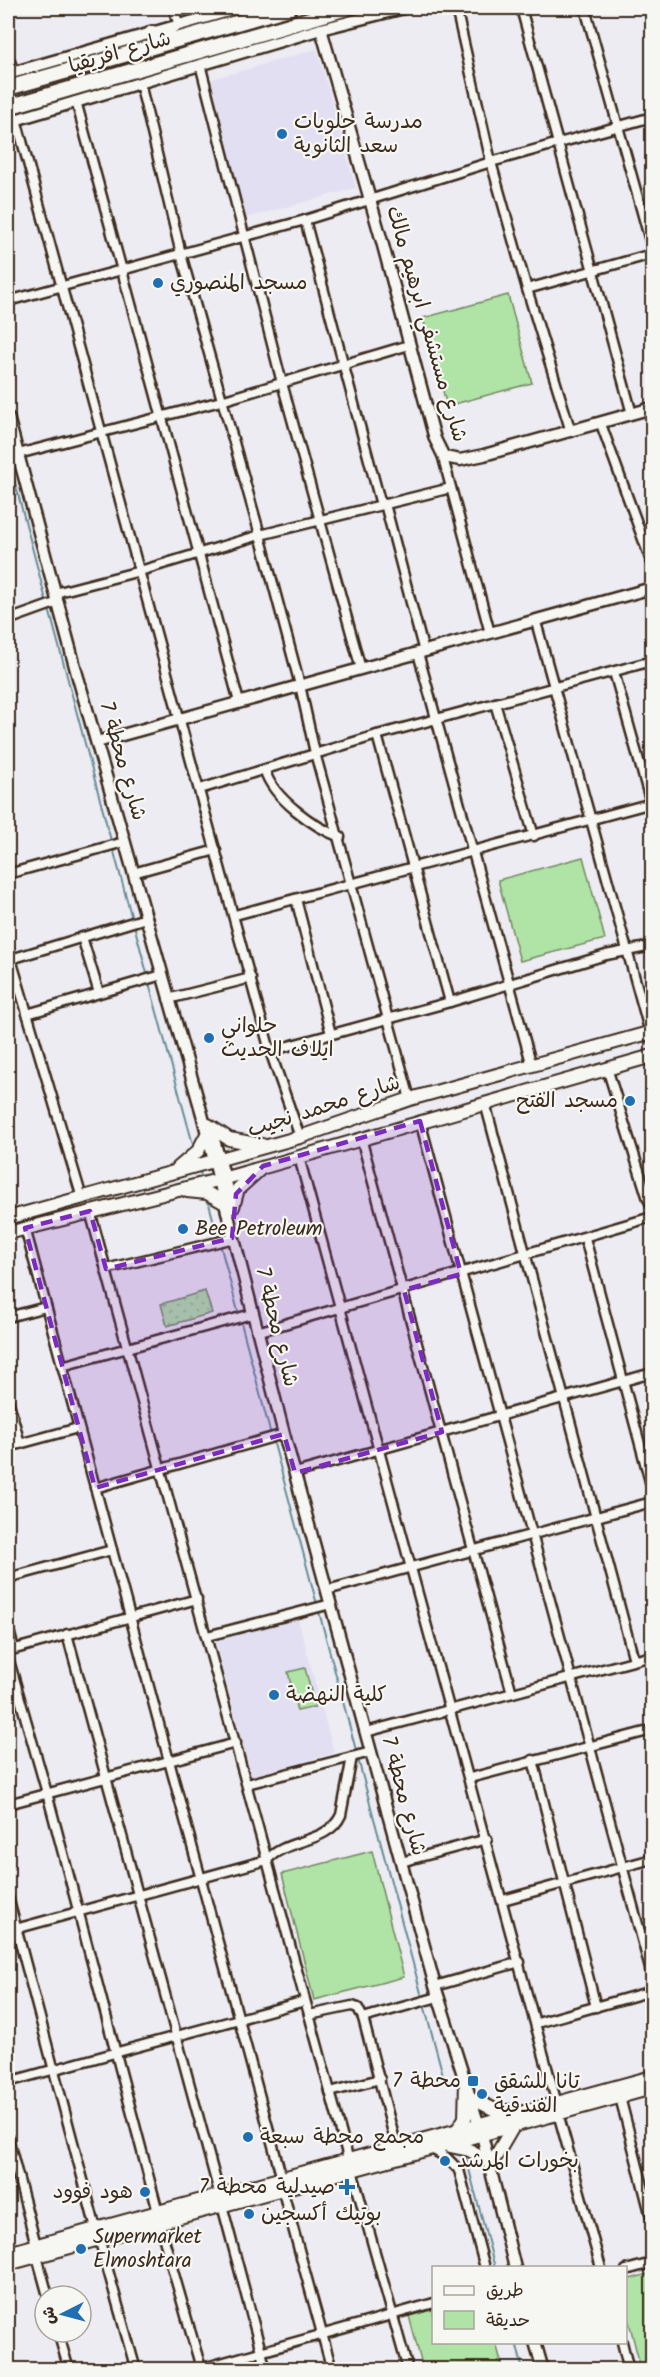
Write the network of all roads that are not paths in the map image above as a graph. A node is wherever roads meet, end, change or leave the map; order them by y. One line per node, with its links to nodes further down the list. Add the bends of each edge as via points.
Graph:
1 (173, 8): 9 (street)
2 (239, 8): 9 (street)
3 (289, 8): 12 (highway, شارع افريقيا)
4 (347, 8): 16 (highway, شارع افريقيا)
5 (404, 8): 10 (street)
6 (456, 8): 26 (street)
7 (521, 8): 25 (street)
8 (585, 8): 24 (street)
9 (179, 25): 11 (street)
10 (321, 29): 14 (street); 27 (street, شارع مستشفي ابرهيم مالك)
11 (152, 33): 12 (highway); 15 (street)
12 (179, 39): 18 (highway, شارع افريقيا)
13 (8, 56): 15 (street)
14 (200, 64): 17 (street); 29 (street)
15 (11, 73)
16 (110, 77): 19 (highway); 21 (highway, شارع افريقيا)
17 (140, 82): 19 (street); 31 (street)
18 (8, 88)
19 (97, 94): 20 (street)
20 (76, 101): 23 (street); 34 (street)
21 (8, 107)
22 (652, 117): 24 (street)
23 (12, 121): 35 (street)
24 (619, 128): 25 (street); 30 (street)
25 (558, 144): 26 (street); 33 (street)
26 (492, 162): 27 (street); 36 (street)
27 (369, 199): 28 (street); 38 (street, شارع مستشفي ابرهيم مالك)
28 (305, 220): 29 (street); 39 (street)
29 (244, 236): 31 (street); 40 (street)
30 (652, 248)
31 (181, 254): 34 (street); 41 (street)
32 (652, 254): 33 (street)
33 (593, 271): 36 (street); 43 (street)
34 (123, 272): 35 (street); 44 (street)
35 (60, 287): 37 (street); 47 (street)
36 (527, 289): 48 (street)
37 (8, 301)
38 (409, 345): 39 (street); 50 (street, شارع مستشفي ابرهيم مالك)
39 (344, 365): 40 (street); 52 (street)
40 (282, 383): 41 (street); 53 (street)
41 (221, 400): 44 (street); 54 (street)
42 (652, 408): 43 (street, شارع مستشفي ابرهيم مالك)
43 (632, 414): 46 (street, شارع مستشفي ابرهيم مالك)
44 (163, 415): 47 (street); 55 (street)
45 (8, 417): 49 (street, شارع محطة 7)
46 (601, 424): 48 (street, شارع مستشفي ابرهيم مالك); 56 (street)
47 (101, 432): 49 (street); 57 (street)
48 (571, 432): 50 (street, شارع مستشفي ابرهيم مالك, via 465,459 450,459)
49 (18, 454): 59 (street, شارع محطة 7)
50 (442, 454): 51 (street)
51 (451, 488): 52 (street); 62 (street)
52 (383, 505): 53 (street); 63 (street)
53 (321, 520): 54 (street); 65 (street)
54 (260, 535): 55 (street); 67 (street)
55 (198, 553): 57 (street); 69 (street)
56 (652, 564)
57 (140, 571): 59 (street); 72 (street)
58 (652, 588): 61 (street)
59 (57, 598): 60 (street); 74 (street, شارع محطة 7)
60 (8, 620)
61 (536, 622): 62 (street); 68 (street)
62 (490, 633): 63 (street)
63 (421, 653): 65 (street); 71 (street)
64 (652, 661): 66 (street)
65 (361, 669): 67 (street)
66 (614, 672): 68 (street); 78 (street)
67 (300, 685): 69 (street); 75 (street)
68 (555, 689): 70 (street); 79 (street)
69 (239, 702): 72 (street)
70 (495, 703): 71 (street); 80 (street)
71 (437, 718): 73 (street); 84 (street)
72 (179, 719): 74 (street); 77 (street)
73 (377, 735): 75 (street); 85 (street)
74 (97, 742): 82 (street, شارع محطة 7)
75 (315, 753): 76 (street); 81 (street)
76 (265, 771): 77 (street); 81 (street, via 272,787 307,819)
77 (200, 789): 83 (street)
78 (652, 805): 79 (street)
79 (592, 820): 80 (street); 95 (street)
80 (534, 836): 84 (street)
81 (340, 837): 88 (street)
82 (124, 842): 86 (street, شارع محطة 7); 87 (street)
83 (216, 850): 86 (street); 90 (street)
84 (475, 852): 85 (street); 99 (street)
85 (415, 868): 88 (street); 102 (street)
86 (133, 873): 91 (street, شارع محطة 7)
87 (8, 874)
88 (353, 884): 89 (street); 104 (street)
89 (296, 899): 90 (street); 105 (street)
90 (235, 915): 98 (street)
91 (146, 918): 92 (street); 97 (street, شارع محطة 7)
92 (82, 937): 96 (street); 100 (street)
93 (8, 946): 96 (street)
94 (652, 946): 95 (street)
95 (627, 953): 99 (street, via 606,955); 106 (street)
96 (11, 958): 103 (street)
97 (162, 975): 100 (street); 101 (street, شارع محطة 7)
98 (251, 978): 101 (street); 107 (street)
99 (511, 984): 102 (street); 109 (street)
100 (99, 993): 103 (street)
101 (168, 999): 114 (street, شارع محطة 7)
102 (450, 1002): 104 (street)
103 (27, 1014): 124 (street)
104 (388, 1019): 105 (street); 111 (street)
105 (331, 1034): 107 (street)
106 (652, 1035): 109 (main road, شارع محمد نجيب)
107 (270, 1051): 115 (street)
108 (652, 1056): 110 (main road, شارع محمد نجيب)
109 (532, 1066): 111 (main road, شارع محمد نجيب)
110 (607, 1068): 112 (main road, شارع محمد نجيب); 126 (street)
111 (410, 1099): 115 (main road, شارع محمد نجيب)
112 (485, 1103): 113 (main road, شارع محمد نجيب); 134 (street)
113 (420, 1121): 116 (main road, شارع محمد نجيب); 136 (street)
114 (205, 1125): 117 (main road, via 229,1139); 119 (street, شارع محطة 7); 121 (main road, via 195,1155)
115 (300, 1137): 117 (main road, شارع محمد نجيب)
116 (361, 1138): 118 (main road, شارع محمد نجيب); 137 (street)
117 (269, 1146): 119 (main road, شارع محمد نجيب)
118 (299, 1156): 120 (main road, شارع محمد نجيب); 139 (street)
119 (217, 1161): 121 (main road, شارع محمد نجيب); 122 (street, شارع محطة 7)
120 (263, 1166): 122 (main road, شارع محمد نجيب); 125 (main road, via 238,1189)
121 (168, 1175): 124 (main road, شارع محمد نجيب)
122 (222, 1179): 123 (main road, شارع محمد نجيب); 125 (street, شارع محطة 7)
123 (171, 1191): 125 (main road, via 201,1191); 127 (main road, شارع محمد نجيب)
124 (82, 1198): 129 (main road, شارع محمد نجيب)
125 (229, 1205): 132 (street, شارع محطة 7)
126 (652, 1206)
127 (90, 1211): 130 (main road, شارع محمد نجيب); 135 (street)
128 (652, 1217): 133 (street)
129 (8, 1218)
130 (25, 1228): 131 (main road, شارع محمد نجيب); 138 (street)
131 (8, 1233)
132 (233, 1233): 135 (street); 140 (street, شارع محطة 7)
133 (585, 1238): 134 (street); 146 (street)
134 (527, 1255): 136 (street); 147 (street)
135 (106, 1269): 143 (street)
136 (461, 1274): 137 (street); 149 (street)
137 (404, 1290): 139 (street); 151 (street)
138 (46, 1307): 141 (street); 144 (street)
139 (341, 1308): 142 (street); 155 (street)
140 (252, 1314): 142 (street, شارع محطة 7); 143 (street)
141 (8, 1317)
142 (257, 1332): 152 (street, شارع محطة 7)
143 (128, 1348): 144 (street); 156 (street)
144 (62, 1366): 150 (street)
145 (652, 1373): 146 (street)
146 (623, 1382): 147 (street); 159 (street)
147 (565, 1398): 149 (street); 161 (street)
148 (8, 1399): 153 (street)
149 (501, 1416): 151 (street); 162 (street)
150 (78, 1428): 153 (street); 158 (street)
151 (442, 1432): 155 (street); 164 (street)
152 (284, 1434): 156 (street); 157 (street, شارع محطة 7)
153 (20, 1444): 154 (street)
154 (8, 1447)
155 (381, 1449): 157 (street); 165 (street)
156 (161, 1469): 158 (street); 168 (street)
157 (295, 1473): 167 (street, شارع محطة 7)
158 (95, 1488): 163 (street)
159 (652, 1489)
160 (652, 1502): 161 (street)
161 (597, 1517): 162 (street); 177 (street)
162 (534, 1534): 164 (street); 178 (street)
163 (112, 1550): 166 (street); 170 (street)
164 (474, 1550): 165 (street); 179 (street)
165 (412, 1567): 167 (street); 180 (street)
166 (8, 1578)
167 (327, 1590): 169 (street, شارع محطة 7)
168 (197, 1599): 170 (street); 173 (street)
169 (331, 1604): 173 (street); 182 (street, شارع محطة 7)
170 (129, 1618): 172 (street); 188 (street)
171 (8, 1628): 174 (street)
172 (67, 1634): 174 (street); 189 (street)
173 (207, 1635): 183 (street)
174 (11, 1650)
175 (652, 1656): 177 (street)
176 (8, 1657): 192 (street)
177 (634, 1660): 178 (street)
178 (570, 1678): 179 (street); 184 (street)
179 (512, 1693): 180 (street)
180 (451, 1710): 182 (street); 190 (street)
181 (652, 1731): 184 (street)
182 (366, 1732): 185 (street, شارع محطة 7)
183 (236, 1743): 188 (street); 191 (street)
184 (589, 1746): 187 (street); 198 (street)
185 (371, 1752): 186 (street); 197 (street, شارع محطة 7)
186 (352, 1757): 191 (street); 196 (street, via 338,1823)
187 (533, 1760): 190 (street); 200 (street)
188 (169, 1761): 189 (street); 199 (street)
189 (107, 1777): 192 (street); 201 (street)
190 (470, 1778): 194 (street)
191 (247, 1784): 196 (street)
192 (47, 1793): 193 (street); 204 (street)
193 (8, 1804)
194 (486, 1839): 197 (street); 203 (street)
195 (652, 1859): 198 (street)
196 (267, 1860): 199 (street); 210 (street)
197 (401, 1862): 208 (street, شارع محطة 7)
198 (622, 1868): 200 (street); 207 (street)
199 (201, 1878): 201 (street); 214 (street)
200 (565, 1883): 203 (street); 211 (street)
201 (138, 1896): 204 (street); 216 (street)
202 (8, 1897): 205 (street)
203 (503, 1900): 206 (street)
204 (79, 1912): 205 (street); 217 (street)
205 (12, 1930): 218 (street)
206 (520, 1962): 208 (street); 215 (street)
207 (652, 1976)
208 (436, 1991): 213 (street); 222 (street, شارع محطة 7)
209 (652, 1991): 211 (street)
210 (305, 2001): 212 (street); 214 (street)
211 (596, 2007): 215 (street)
212 (309, 2015): 213 (street, via 352,2006 358,2008); 224 (street)
213 (363, 2018): 220 (street)
214 (240, 2019): 216 (street); 239 (street)
215 (537, 2023): 228 (street)
216 (175, 2036): 217 (street); 240 (street)
217 (117, 2052): 218 (street); 241 (street)
218 (55, 2069): 221 (street); 243 (street)
219 (652, 2077): 228 (main road)
220 (380, 2079): 224 (street); 235 (street)
221 (8, 2082)
222 (466, 2083): 226 (street, شارع محطة 7); 231 (main road, via 465,2118)
223 (652, 2088): 225 (main road)
224 (330, 2092): 238 (street)
225 (620, 2097): 228 (main road); 242 (street)
226 (471, 2098): 227 (main road, via 503,2112); 230 (street, شارع محطة 7)
227 (542, 2107): 228 (main road); 230 (main road)
228 (558, 2108): 229 (main road); 250 (street)
229 (514, 2125): 230 (main road); 237 (main road)
230 (480, 2130): 231 (main road); 234 (main road); 237 (street, شارع محطة 7)
231 (456, 2132): 233 (main road)
232 (8, 2138): 244 (street)
233 (420, 2142): 235 (main road); 236 (street)
234 (446, 2145): 236 (main road); 237 (main road, via 469,2150)
235 (397, 2148): 238 (main road)
236 (432, 2149): 238 (main road); 248 (street, via 459,2170)
237 (489, 2163): 249 (street, شارع محطة 7)
238 (351, 2165): 239 (main road); 254 (street)
239 (282, 2184): 240 (main road); 255 (street)
240 (221, 2201): 241 (main road); 259 (street)
241 (159, 2217): 243 (main road); 260 (street)
242 (652, 2221)
243 (98, 2234): 244 (main road); 262 (street)
244 (37, 2250): 245 (main road); 247 (main road); 252 (street)
245 (8, 2253)
246 (652, 2263): 251 (street)
247 (8, 2264)
248 (484, 2266)
249 (515, 2266)
250 (600, 2266)
251 (627, 2270)
252 (45, 2284)
253 (432, 2304): 254 (street)
254 (393, 2314): 255 (street); 265 (street)
255 (322, 2335): 259 (street); 264 (street)
256 (61, 2344): 261 (street)
257 (535, 2344): 266 (street)
258 (622, 2344): 267 (street)
259 (261, 2351): 260 (street); 263 (street)
260 (199, 2369)
261 (69, 2370)
262 (136, 2370)
263 (266, 2370)
264 (332, 2370)
265 (408, 2370)
266 (543, 2370)
267 (629, 2370)

